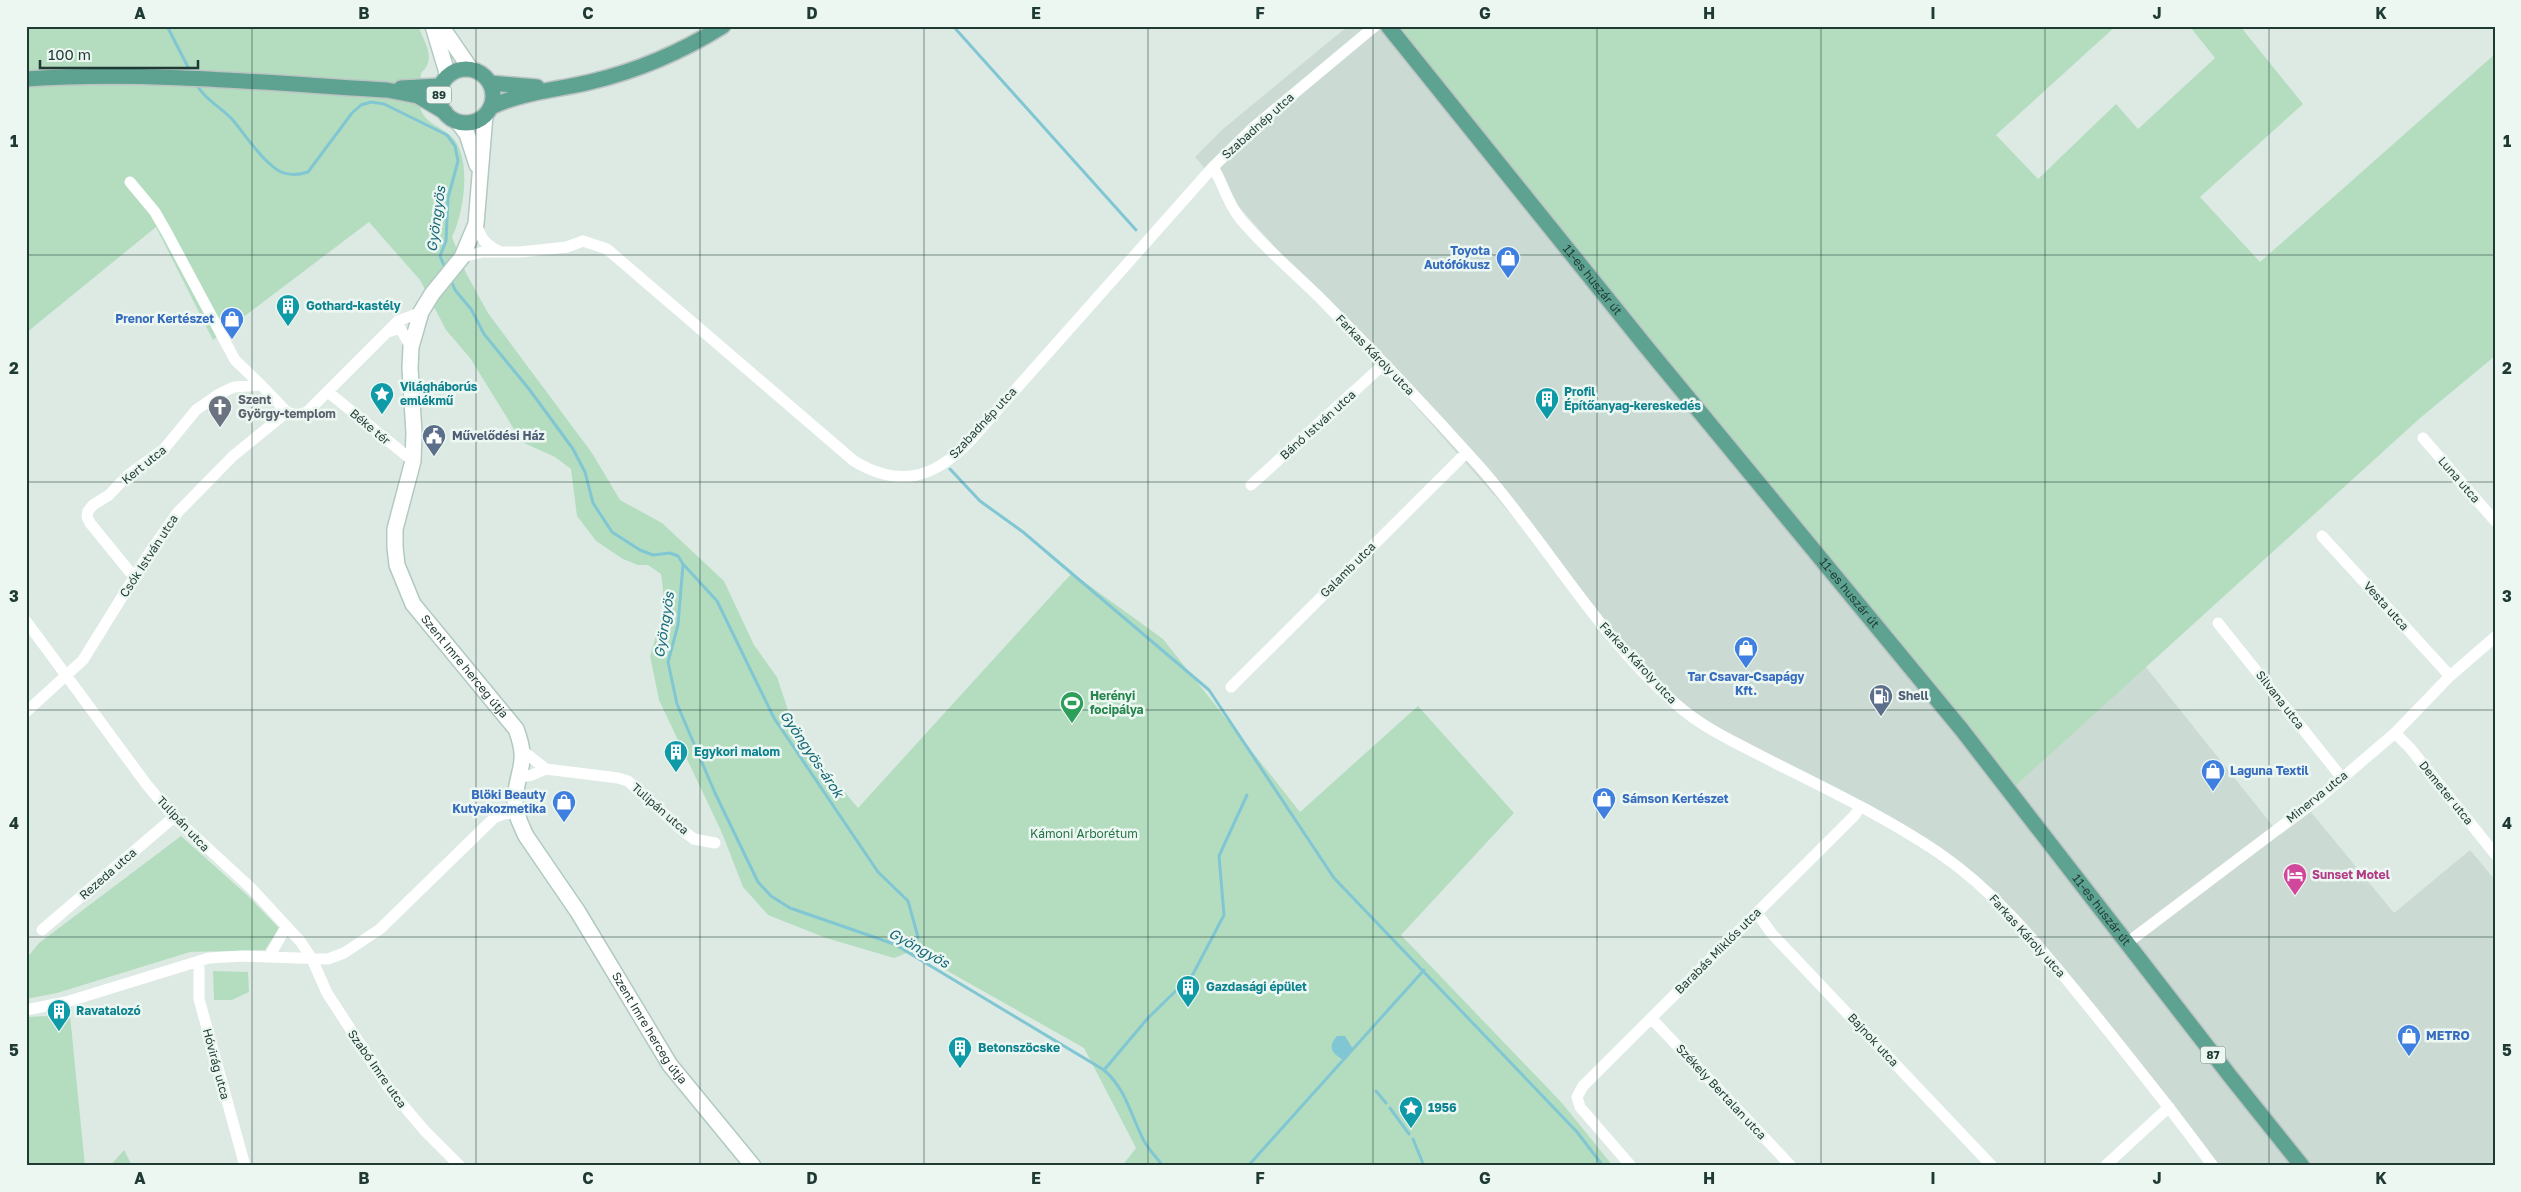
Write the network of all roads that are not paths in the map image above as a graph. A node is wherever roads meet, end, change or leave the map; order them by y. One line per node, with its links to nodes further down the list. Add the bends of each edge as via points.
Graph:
1 (433, 26): 8 (main road)
2 (440, 26): 6 (main road)
3 (723, 26): 10 (main road, via 681,50 632,69 592,82)
4 (1375, 26): 15 (street, Szabadnép utca, via 1254,127)
5 (1388, 26): 55 (main road, 11-es huszár út / 87, via 1648,349 1962,730)
6 (470, 68): 8 (main road, 89, via 457,70); 9 (main road)
7 (26, 80): 11 (main road, 89, via 99,76)
8 (444, 81): 11 (main road, 89); 13 (main road, 89, via 439,100)
9 (490, 83): 10 (main road); 12 (main road, via 494,96)
10 (559, 88): 12 (main road, via 506,100)
11 (387, 90): 13 (main road, 89, via 418,96)
12 (488, 111): 14 (main road, via 473,122); 16 (main road, Szent Imre herceg útja)
13 (444, 112): 14 (main road, 89)
14 (458, 122): 16 (main road, via 474,150)
15 (1213, 167): 19 (street, Szabadnép utca, via 960,452 936,470 904,478 876,473 854,461 607,249 583,241 567,247); 24 (street, Farkas Károly utca, via 1240,219)
16 (480, 176): 18 (main road, Szent Imre herceg útja)
17 (130, 182): 25 (street, via 167,233 235,360)
18 (476, 224): 19 (street, via 488,246); 20 (main road, Szent Imre herceg útja)
19 (500, 252): 20 (street, Szabadnép utca, via 483,252)
20 (453, 269): 21 (main road, Szent Imre herceg útja)
21 (421, 312): 22 (street, via 398,321); 23 (main road, Szent Imre herceg útja)
22 (386, 332): 23 (street, via 400,328); 26 (street)
23 (411, 347): 30 (main road, Szent Imre herceg útja)
24 (1384, 364): 29 (street, Farkas Károly utca); 31 (street, Bánó István utca)
25 (261, 385): 27 (street); 34 (street, Kert utca, via 234,387 196,410 164,449 88,510 90,523)
26 (328, 392): 27 (street, via 307,412); 30 (street, Béke tér)
27 (287, 412): 34 (street, Csók István utca, via 206,482 162,533)
28 (2423, 438): 32 (street, Luna utca)
29 (1466, 452): 40 (street, Galamb utca); 47 (street, Farkas Károly utca, via 1617,643 1678,706 1713,731)
30 (413, 461): 43 (main road, Szent Imre herceg útja, via 395,529 397,565 404,587 423,618 511,722)
31 (1251, 485)
32 (2495, 521)
33 (2322, 536): 39 (street, Vesta utca)
34 (134, 576): 38 (street, Csók István utca, via 83,660)
35 (26, 621): 38 (street, Tulipán utca)
36 (2218, 623): 46 (street, Silvana utca)
37 (2495, 637): 39 (street, Minerva utca)
38 (68, 675): 41 (street, Csók István utca); 49 (street, Tulipán utca)
39 (2450, 676): 42 (street, Minerva utca)
40 (1230, 687)
41 (26, 712)
42 (2395, 733): 46 (street, Minerva utca); 51 (street, Demeter utca)
43 (523, 751): 44 (street); 45 (main road, Szent Imre herceg útja)
44 (546, 769): 45 (street, Tulipán utca, via 532,776); 50 (street, Tulipán utca, via 628,781 694,839)
45 (520, 777): 48 (main road, Szent Imre herceg útja, via 515,803)
46 (2342, 778): 55 (street, Minerva utca)
47 (1860, 806): 52 (street, Barabás Miklós utca, via 1855,815); 61 (street, Farkas Károly utca, via 1941,855 2002,905)
48 (517, 813): 57 (street, via 494,818 363,942 328,959); 64 (main road, Szent Imre herceg útja, via 526,836 594,937 670,1065)
49 (174, 817): 53 (street, Tulipán utca, via 251,888); 54 (street, Rezeda utca)
50 (715, 843)
51 (2495, 854)
52 (1757, 913): 60 (street, Barabás Miklós utca); 67 (street, Bajnok utca, via 1772,934)
53 (286, 927): 56 (street); 57 (street, Tulipán utca, via 300,940)
54 (42, 930)
55 (2127, 943): 70 (main road, 11-es huszár út / 87)
56 (269, 957): 57 (street); 58 (street)
57 (312, 959): 63 (street, Szabó Imre utca, via 327,993 390,1090)
58 (199, 961): 59 (street, via 66,1002); 62 (street, Hóvirág utca, via 199,999)
59 (26, 1010)
60 (1651, 1018): 65 (street, Barabás Miklós utca, via 1583,1086 1577,1097 1580,1107); 66 (street, Székely Bertalan utca)
61 (2169, 1107): 68 (street); 69 (street, Farkas Károly utca)
62 (244, 1166)
63 (460, 1166)
64 (753, 1166)
65 (1631, 1166)
66 (1790, 1166)
67 (1992, 1166)
68 (2105, 1166)
69 (2213, 1166)
70 (2302, 1166)

